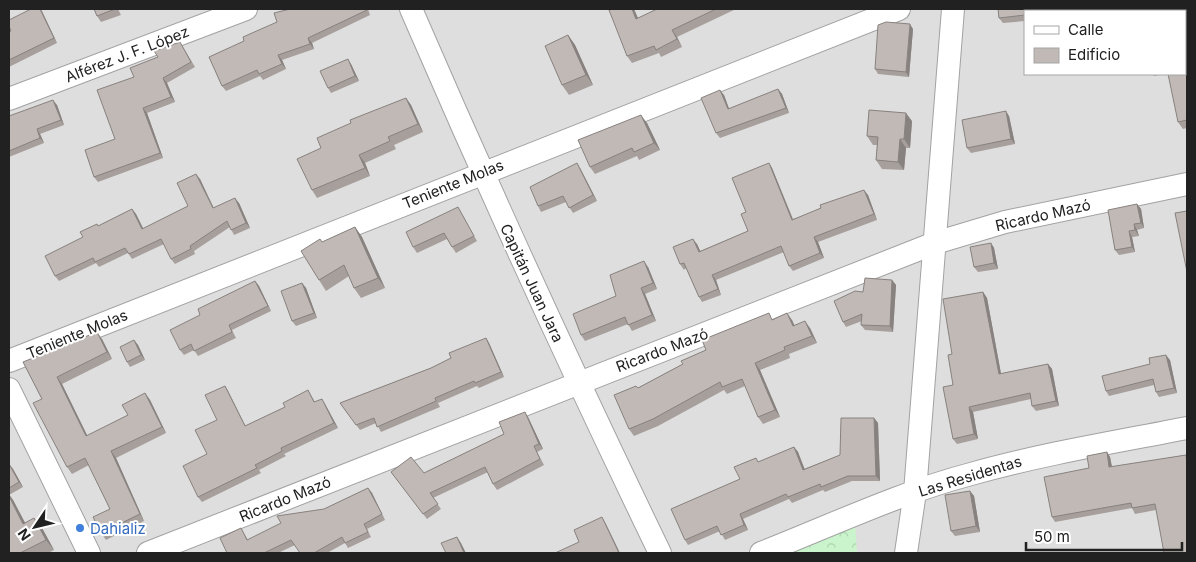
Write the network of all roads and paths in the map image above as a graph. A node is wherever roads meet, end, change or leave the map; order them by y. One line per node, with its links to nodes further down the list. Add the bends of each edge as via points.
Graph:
1 (246, 9): 5 (street, Alférez J. F. López)
2 (410, 9): 6 (street, Capitán Juan Jara)
3 (899, 9): 6 (street, Teniente Molas)
4 (953, 9): 8 (street)
5 (9, 99)
6 (481, 172): 9 (street, Teniente Molas); 10 (street, Capitán Juan Jara)
7 (1187, 184): 8 (street, Ricardo Mazó, via 1005,222)
8 (935, 243): 10 (street, Ricardo Mazó); 13 (street)
9 (9, 361)
10 (578, 383): 15 (street, Ricardo Mazó); 16 (street, Capitán Juan Jara)
11 (9, 389): 14 (street)
12 (1187, 428): 13 (street, Las Residentas, via 1027,459)
13 (915, 492): 17 (street, Las Residentas); 18 (street)
14 (89, 553)
15 (148, 553)
16 (660, 553)
17 (761, 553)
18 (906, 553)

